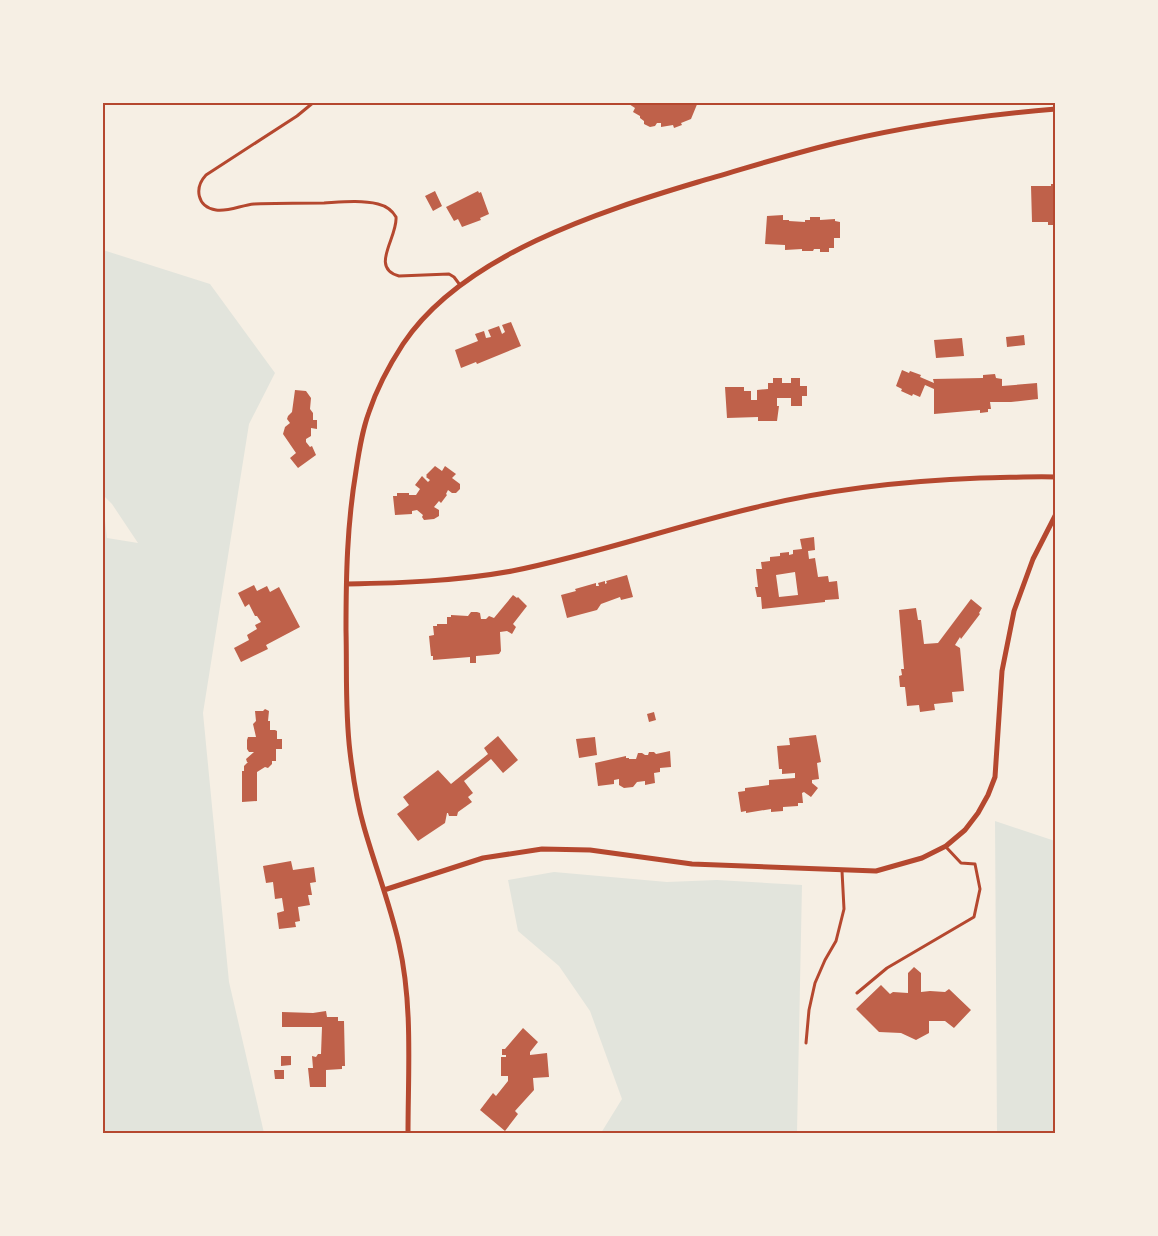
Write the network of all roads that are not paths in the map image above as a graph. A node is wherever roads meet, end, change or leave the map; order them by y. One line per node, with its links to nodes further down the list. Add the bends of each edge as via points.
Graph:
1 (314, 102): 3 (lane, via 206,176 198,188 202,201 220,210 253,204 379,204 396,217 396,231 385,257 389,271 400,276 449,274)
2 (1056, 109): 3 (street, via 929,124 845,141 706,180 626,204 558,230 505,257)
3 (460, 286): 6 (street, via 426,316 404,343 377,390 360,443 350,502)
4 (1056, 477): 6 (street, via 896,483 829,492 750,508 512,571 408,583)
5 (1056, 514): 7 (street, via 1033,559 1014,611 999,694 995,777 978,813 965,830)
6 (347, 584): 9 (street, via 350,751 363,823)
7 (946, 846): 8 (street, via 895,867 876,871); 10 (lane, via 961,863 975,864 980,888 974,916 887,968)
8 (842, 871): 9 (street, via 677,863 590,850 542,849 483,858); 11 (lane, via 844,909 836,941 815,983)
9 (384, 890): 12 (street, via 405,974)
10 (857, 993)
11 (806, 1043)
12 (408, 1134)

